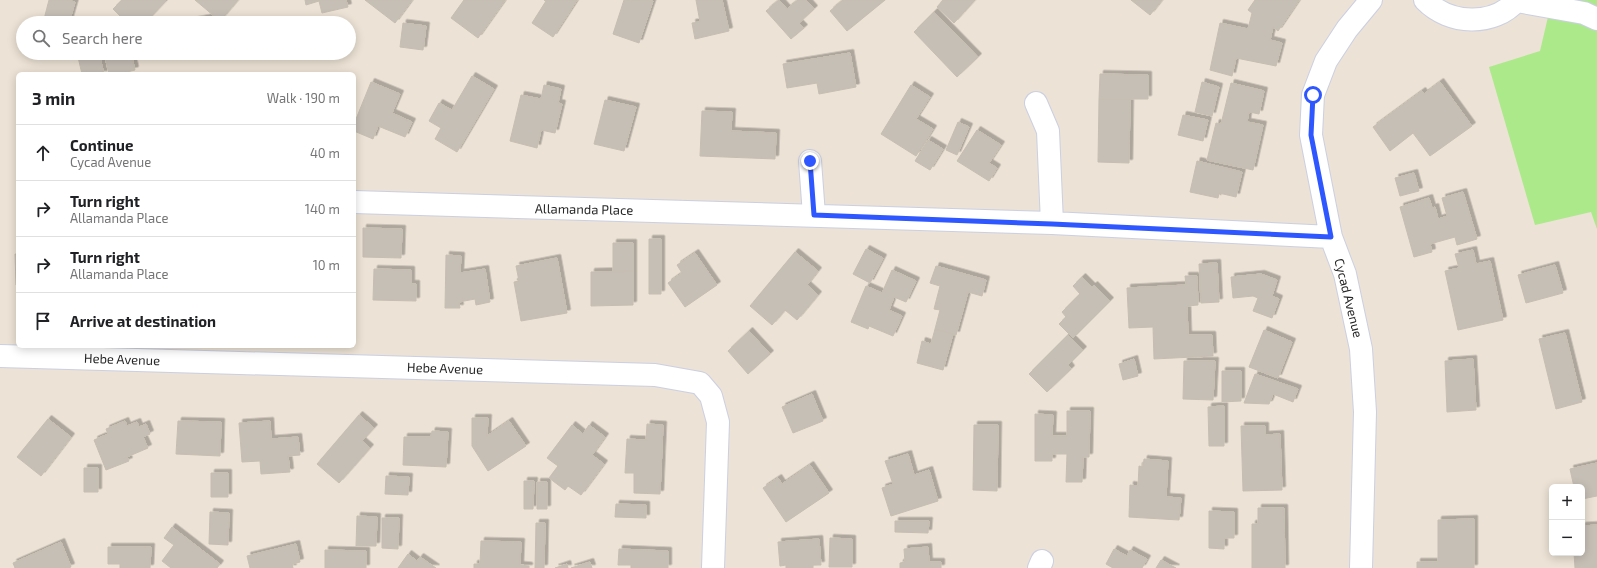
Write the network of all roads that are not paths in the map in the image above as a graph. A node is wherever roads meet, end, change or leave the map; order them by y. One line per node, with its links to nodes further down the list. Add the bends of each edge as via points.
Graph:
1 (1371, 0): 10 (street, Cycad Avenue, via 1347,29 1326,61 1313,95 1311,135)
2 (1425, 0): 3 (street, via 1433,8 1459,19 1475,20 1499,14)
3 (1517, 1): 4 (street)
4 (1592, 11)
5 (1036, 103): 9 (street, via 1048,131)
6 (810, 161): 8 (street)
7 (356, 202): 8 (street, Allamanda Place)
8 (814, 215): 9 (street, Allamanda Place)
9 (1052, 224): 10 (street, Allamanda Place)
10 (1331, 237): 13 (street, Cycad Avenue, via 1345,274 1362,349 1365,412)
11 (0, 356): 12 (street, Hebe Avenue, via 654,374 700,382 711,396 718,422)
12 (714, 568)
13 (1361, 568)

